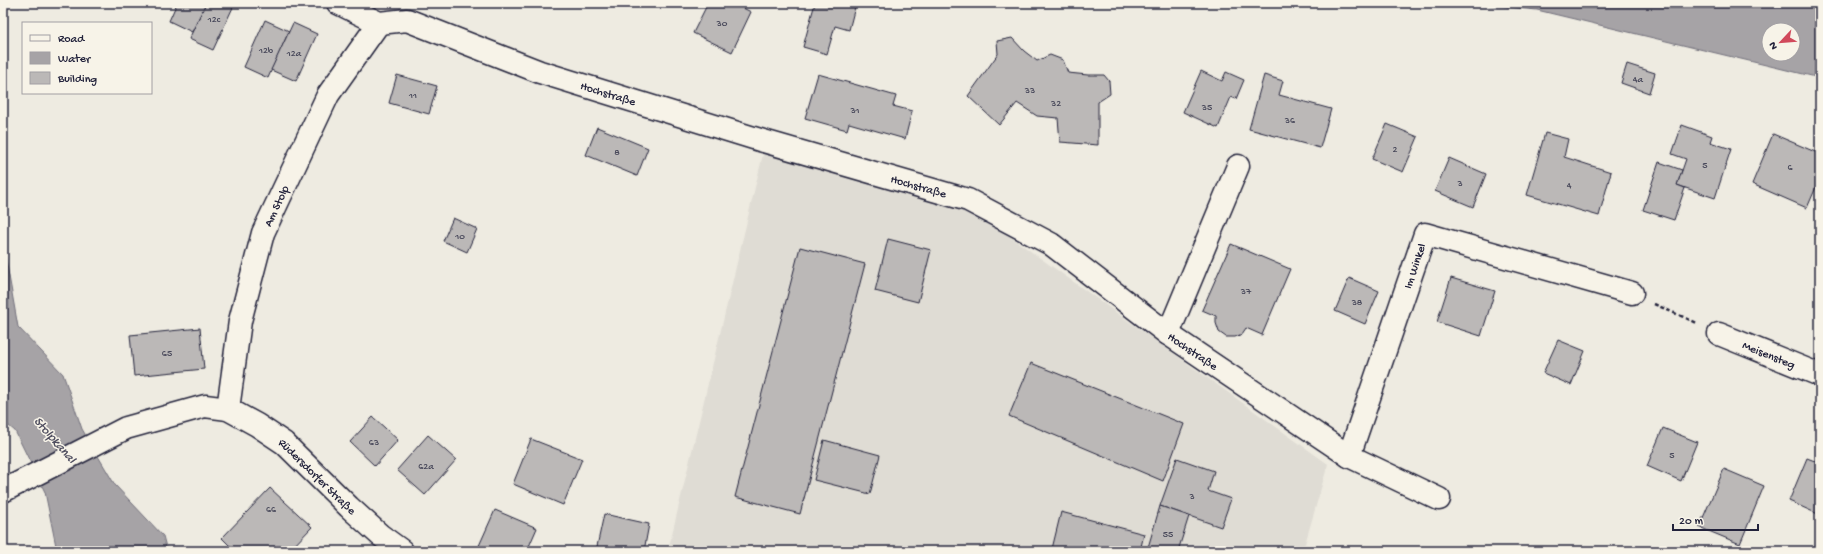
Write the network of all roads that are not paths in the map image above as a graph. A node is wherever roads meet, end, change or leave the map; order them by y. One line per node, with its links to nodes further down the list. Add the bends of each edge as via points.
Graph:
1 (338, 3): 2 (street)
2 (379, 23): 5 (street, Hochstraße, via 407,20 540,72 760,140 968,200 1051,244); 8 (street, Am Stolp, via 328,95 262,233 240,321)
3 (1238, 166): 5 (street)
4 (1632, 293): 9 (street, Im Winkel, via 1425,234)
5 (1168, 334): 9 (street, Hochstraße)
6 (1719, 334): 7 (street, Meisensteg)
7 (1820, 375)
8 (228, 409): 10 (street, via 205,406 126,428); 12 (street, Rüdersdorfer Straße, via 284,443 349,507)
9 (1348, 456): 11 (street, Hochstraße)
10 (9, 487)
11 (1439, 499)
12 (402, 551)

